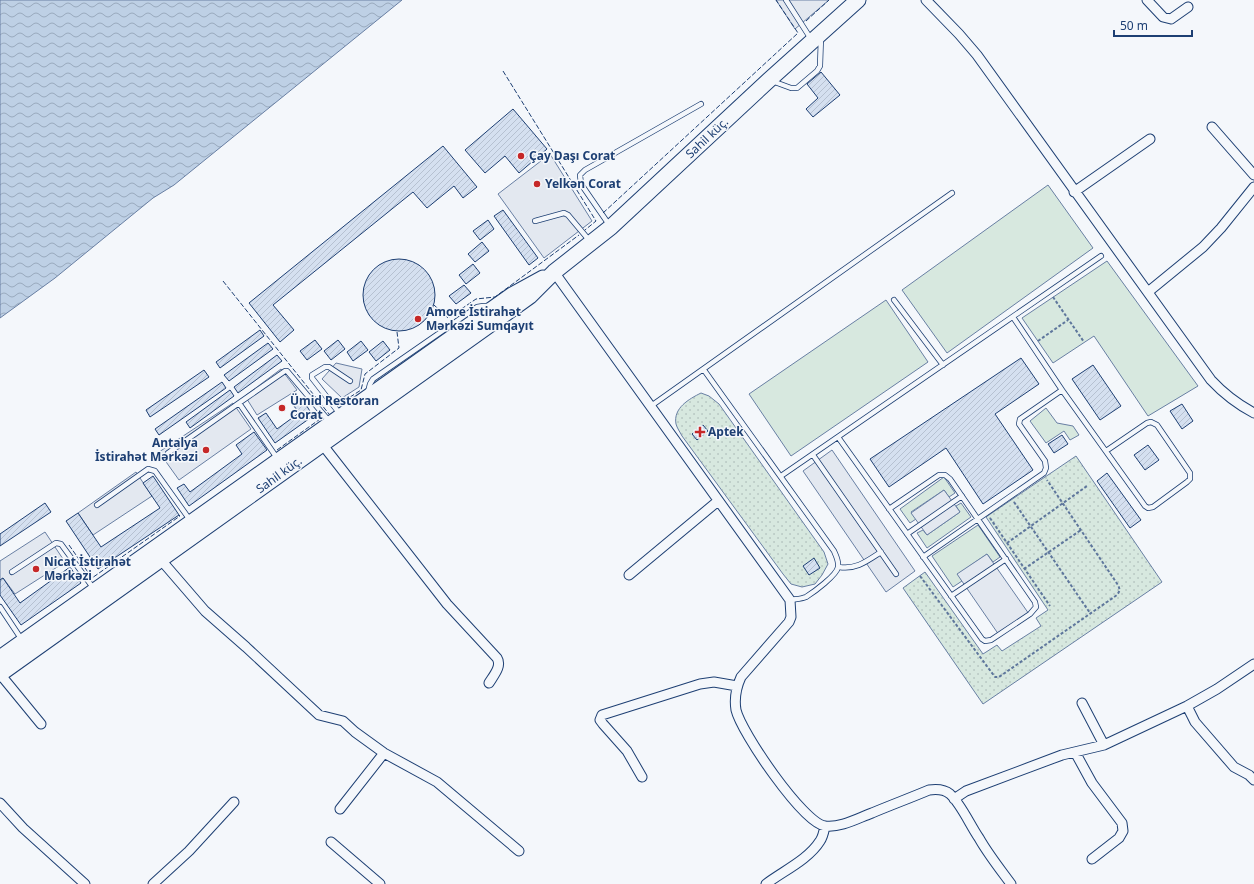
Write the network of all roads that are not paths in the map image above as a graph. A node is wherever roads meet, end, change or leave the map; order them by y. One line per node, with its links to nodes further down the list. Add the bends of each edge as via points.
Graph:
1 (786, 0): 6 (lane)
2 (858, 0): 6 (main road, Sahil küç.)
3 (926, 0): 13 (street, via 973,50)
4 (1147, 0): 5 (street, via 1163,17 1171,19)
5 (1188, 7)
6 (816, 37): 7 (main road, Sahil küç.); 7 (lane, via 820,66 817,71 797,88)
7 (769, 80): 16 (main road, Sahil küç.)
8 (701, 104): 16 (lane, via 580,175 581,184)
9 (1212, 127): 11 (street)
10 (1150, 140): 13 (street)
11 (1254, 175)
12 (1254, 187): 20 (street, via 1203,247)
13 (1074, 192): 20 (street)
14 (952, 193): 24 (lane)
15 (534, 221): 17 (lane, via 564,213)
16 (611, 227): 17 (main road, Sahil küç.)
17 (592, 243): 19 (main road, Sahil küç.)
18 (1101, 256): 22 (lane)
19 (554, 272): 28 (street); 30 (main road, Sahil küç., via 524,287 494,307); 32 (main road, Sahil küç., via 519,305)
20 (1148, 292): 29 (street, via 1211,380 1234,402)
21 (894, 300): 23 (lane)
22 (1013, 317): 23 (lane); 26 (lane)
23 (943, 365): 31 (lane)
24 (704, 370): 28 (lane); 37 (lane)
25 (350, 382): 30 (lane, via 329,367 312,375)
26 (1062, 390): 33 (lane); 42 (lane, via 1020,419 1019,424 1044,461 1044,472)
27 (239, 403): 30 (lane, via 287,371); 34 (lane); 36 (lane)
28 (652, 406): 39 (street)
29 (1254, 413)
30 (336, 419): 36 (main road, Sahil küç.)
31 (838, 437): 35 (lane); 41 (lane)
32 (322, 444): 47 (main road, Sahil küç.); 61 (street, via 447,604 499,662)
33 (1106, 451): 33 (lane, via 1148,508 1153,507 1190,479 1190,473 1156,425 1151,422)
34 (168, 453)
35 (813, 454): 37 (lane); 45 (lane)
36 (278, 459): 43 (main road, Sahil küç.)
37 (781, 476): 49 (lane, via 834,551)
38 (962, 496): 41 (lane, via 950,479 945,475 939,475); 42 (lane); 44 (lane)
39 (718, 501): 52 (street); 55 (street)
40 (97, 505): 43 (lane, via 148,470 155,471)
41 (889, 509): 44 (lane)
42 (978, 520): 46 (lane); 48 (lane)
43 (191, 521): 53 (main road, Sahil küç.)
44 (907, 534): 46 (lane)
45 (881, 552): 49 (lane, via 855,567); 51 (lane)
46 (923, 557): 54 (lane)
47 (160, 560): 60 (main road, Sahil küç.); 68 (street, via 205,611 320,715 343,721)
48 (1006, 560): 54 (lane); 54 (lane, via 1036,607 999,635 991,640 982,639)
49 (838, 567): 55 (lane, via 832,577 806,597)
50 (12, 572): 53 (lane, via 56,543 61,544)
51 (896, 574)
52 (629, 575)
53 (95, 591): 57 (main road, Sahil küç.)
54 (951, 596)
55 (790, 600): 62 (street, via 792,617 789,622 746,669)
56 (0, 607): 57 (lane)
57 (23, 642): 58 (main road, Sahil küç.)
58 (0, 658)
59 (1254, 665): 64 (street)
60 (0, 674): 65 (street)
61 (489, 683)
62 (736, 686): 69 (street, via 714,682 700,684 602,715 600,720 627,751); 75 (street, via 736,710 745,730 795,802 812,819)
63 (1082, 703): 66 (street)
64 (1187, 706): 66 (street); 70 (street, via 1195,722 1234,767)
65 (41, 724)
66 (1104, 745): 67 (street)
67 (1075, 752): 71 (street, via 966,791); 78 (street, via 1092,783 1122,823 1123,831 1119,838)
68 (384, 753): 74 (street); 77 (street, via 437,782)
69 (642, 776)
70 (1254, 780)
71 (954, 799): 75 (street, via 943,790 929,790 843,824); 83 (street)
72 (234, 802): 80 (street, via 189,851)
73 (0, 803): 79 (street)
74 (340, 809)
75 (825, 826): 82 (street, via 821,840 813,849)
76 (331, 842): 81 (street)
77 (519, 851)
78 (1092, 859)
79 (85, 884)
80 (153, 884)
81 (380, 884)
82 (766, 884)
83 (1011, 884)

